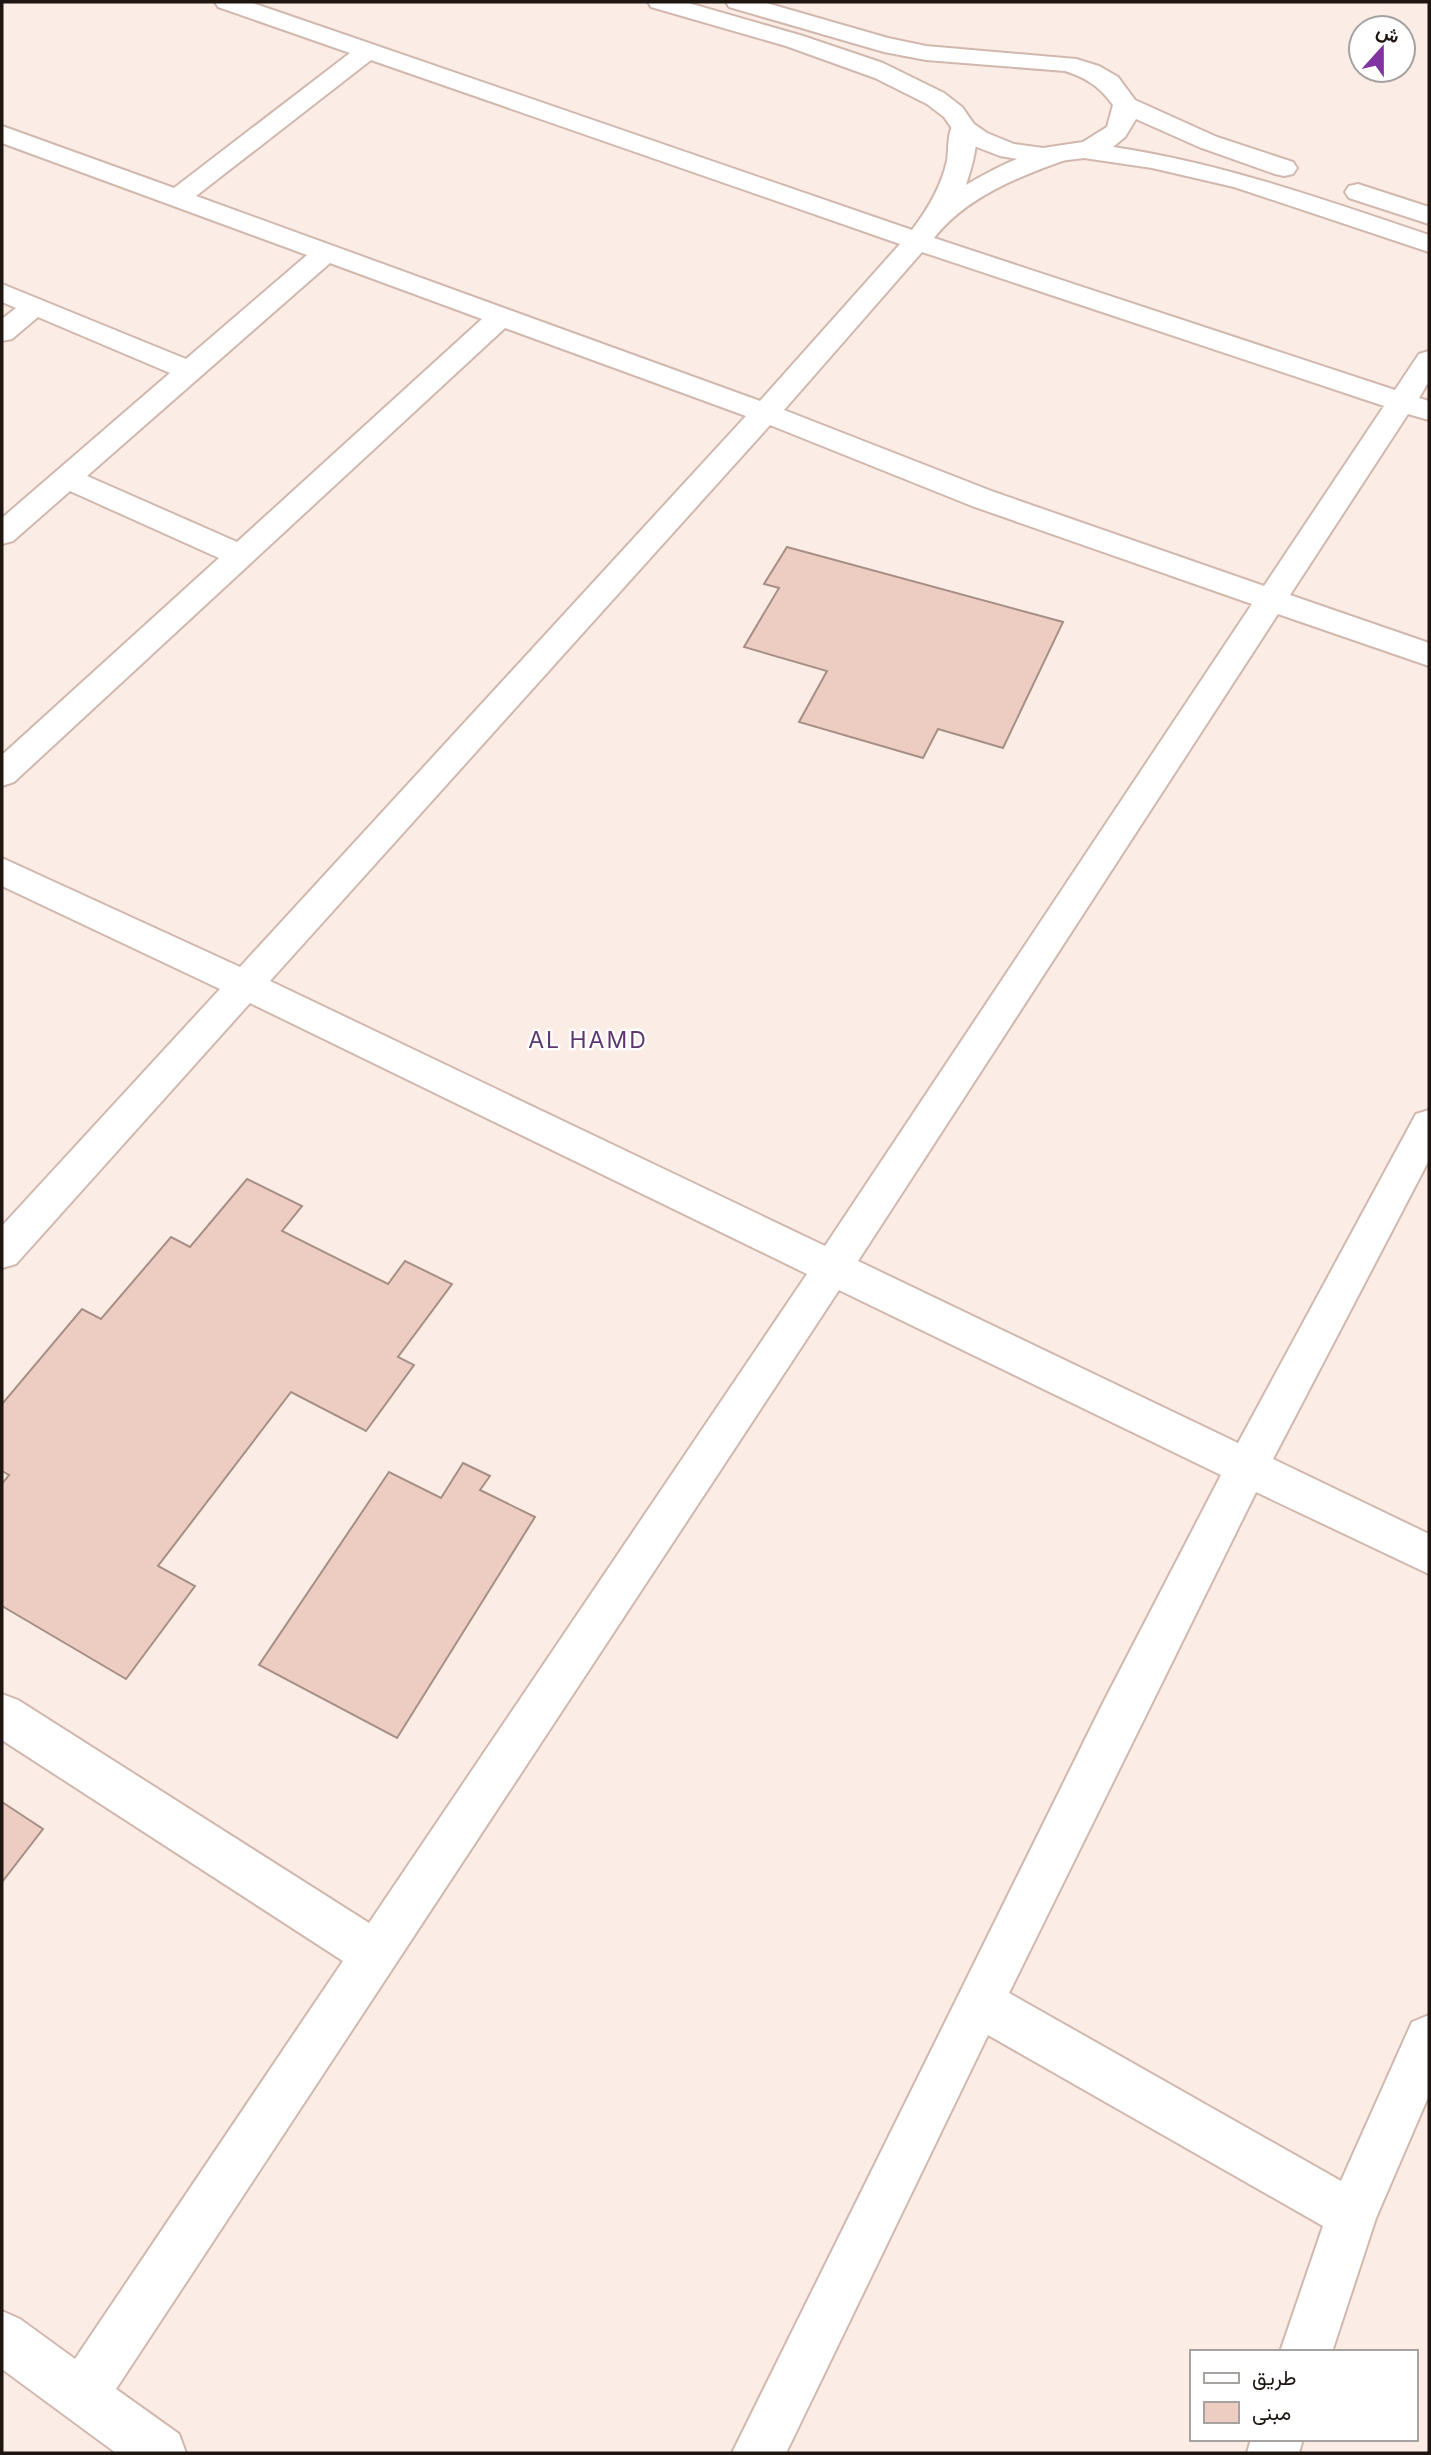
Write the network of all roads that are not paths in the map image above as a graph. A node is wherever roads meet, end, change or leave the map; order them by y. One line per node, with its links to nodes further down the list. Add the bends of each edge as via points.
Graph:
1 (227, 2): 4 (street)
2 (660, 2): 7 (street, via 855,61 900,79)
3 (738, 2): 5 (street, via 884,45)
4 (368, 51): 13 (street); 16 (street)
5 (1016, 60): 6 (street, via 1042,60 1090,71 1110,82); 7 (street, via 987,67 962,83 953,95)
6 (1126, 106): 9 (street, via 1124,123 1109,139); 11 (street, via 1208,142)
7 (959, 120): 10 (street, via 982,140 1004,149); 14 (street, via 960,164)
8 (2, 134): 13 (street)
9 (1084, 150): 10 (street); 17 (street, via 1242,181)
10 (1056, 155): 14 (street, via 979,186)
11 (1303, 174)
12 (1329, 183): 15 (street)
13 (177, 198): 18 (street)
14 (940, 214): 16 (street)
15 (1429, 216)
16 (917, 242): 25 (street); 26 (street)
17 (1429, 244)
18 (326, 253): 21 (street); 24 (street)
19 (2, 292): 20 (street)
20 (35, 306): 22 (street); 24 (street)
21 (499, 317): 26 (street); 29 (street)
22 (2, 333)
23 (1429, 360): 25 (street)
24 (189, 371): 27 (street)
25 (1415, 407): 30 (street)
26 (765, 413): 30 (street, via 983,499); 34 (street)
27 (66, 478): 28 (street); 29 (street)
28 (2, 534)
29 (240, 555): 32 (street)
30 (1270, 599): 31 (street); 37 (street)
31 (1429, 655)
32 (2, 774)
33 (2, 871): 34 (street)
34 (245, 985): 36 (street); 37 (street)
35 (1429, 1125): 38 (street)
36 (2, 1252)
37 (832, 1268): 38 (street); 41 (street)
38 (1246, 1469): 39 (street); 42 (street)
39 (1429, 1555)
40 (2, 1715): 41 (street)
41 (374, 1954): 47 (street)
42 (981, 2004): 44 (street); 49 (street)
43 (1429, 2039): 44 (street)
44 (1352, 2215): 46 (street)
45 (2, 2337): 47 (street)
46 (1307, 2350)
47 (81, 2396): 48 (street)
48 (160, 2453)
49 (758, 2453)

